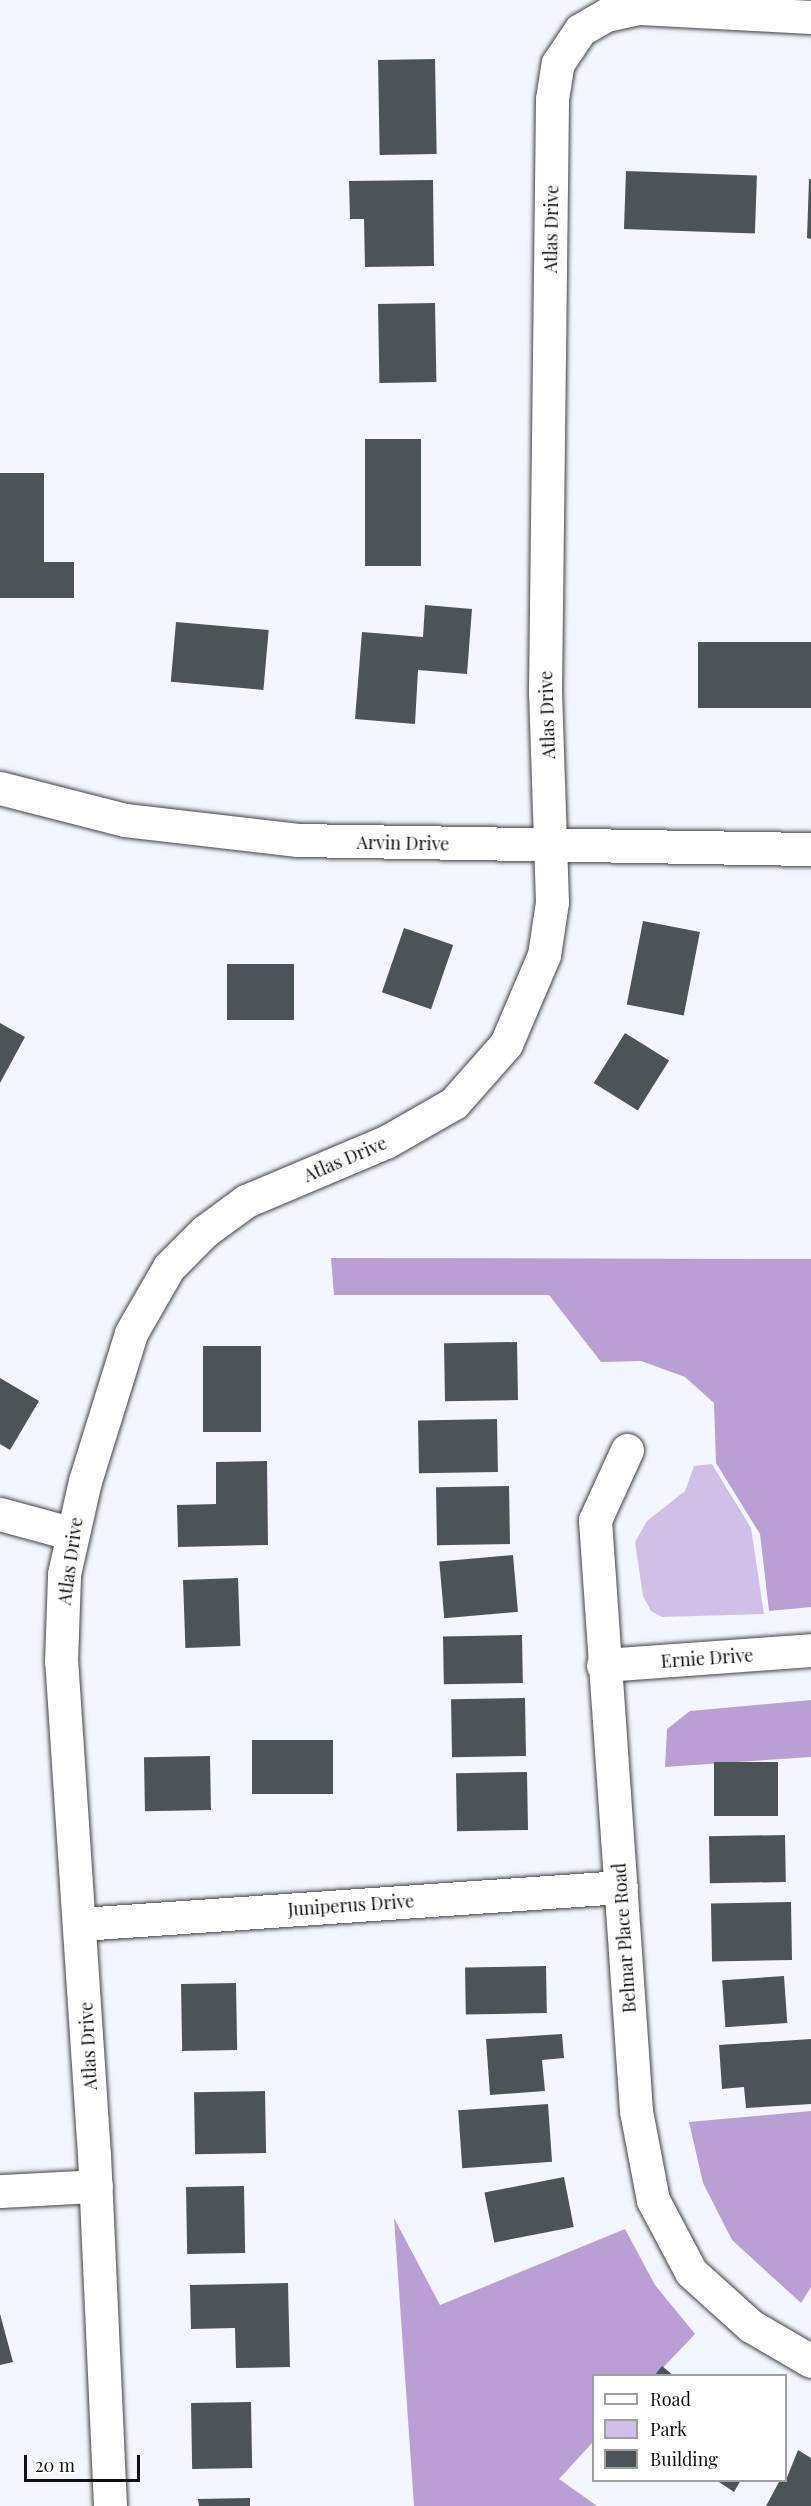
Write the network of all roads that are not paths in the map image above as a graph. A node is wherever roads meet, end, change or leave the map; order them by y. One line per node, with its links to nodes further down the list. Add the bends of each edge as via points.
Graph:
1 (811, 18): 3 (street, Atlas Drive, via 640,8 606,15 580,30 558,63 552,99 545,692)
2 (0, 788): 3 (street, Arvin Drive, via 125,820 227,834)
3 (551, 846): 4 (street, Arvin Drive); 7 (street, Atlas Drive, via 552,902 544,955 506,1044 474,1085 433,1118 246,1202 205,1230 169,1267 131,1333)
4 (811, 849)
5 (627, 1450): 9 (street, Belmar Place Road, via 595,1520)
6 (0, 1514): 7 (street)
7 (70, 1533): 11 (street, Atlas Drive, via 61,1662)
8 (811, 1650): 9 (street, Ernie Drive)
9 (603, 1665): 10 (street, Belmar Place Road)
10 (621, 1887): 11 (street, Juniperus Drive); 14 (street, Belmar Place Road, via 636,2111 653,2200 691,2272 751,2326)
11 (81, 1924): 12 (street, Atlas Drive)
12 (96, 2186): 13 (street); 15 (street, Atlas Drive)
13 (0, 2191)
14 (811, 2361)
15 (110, 2506)

